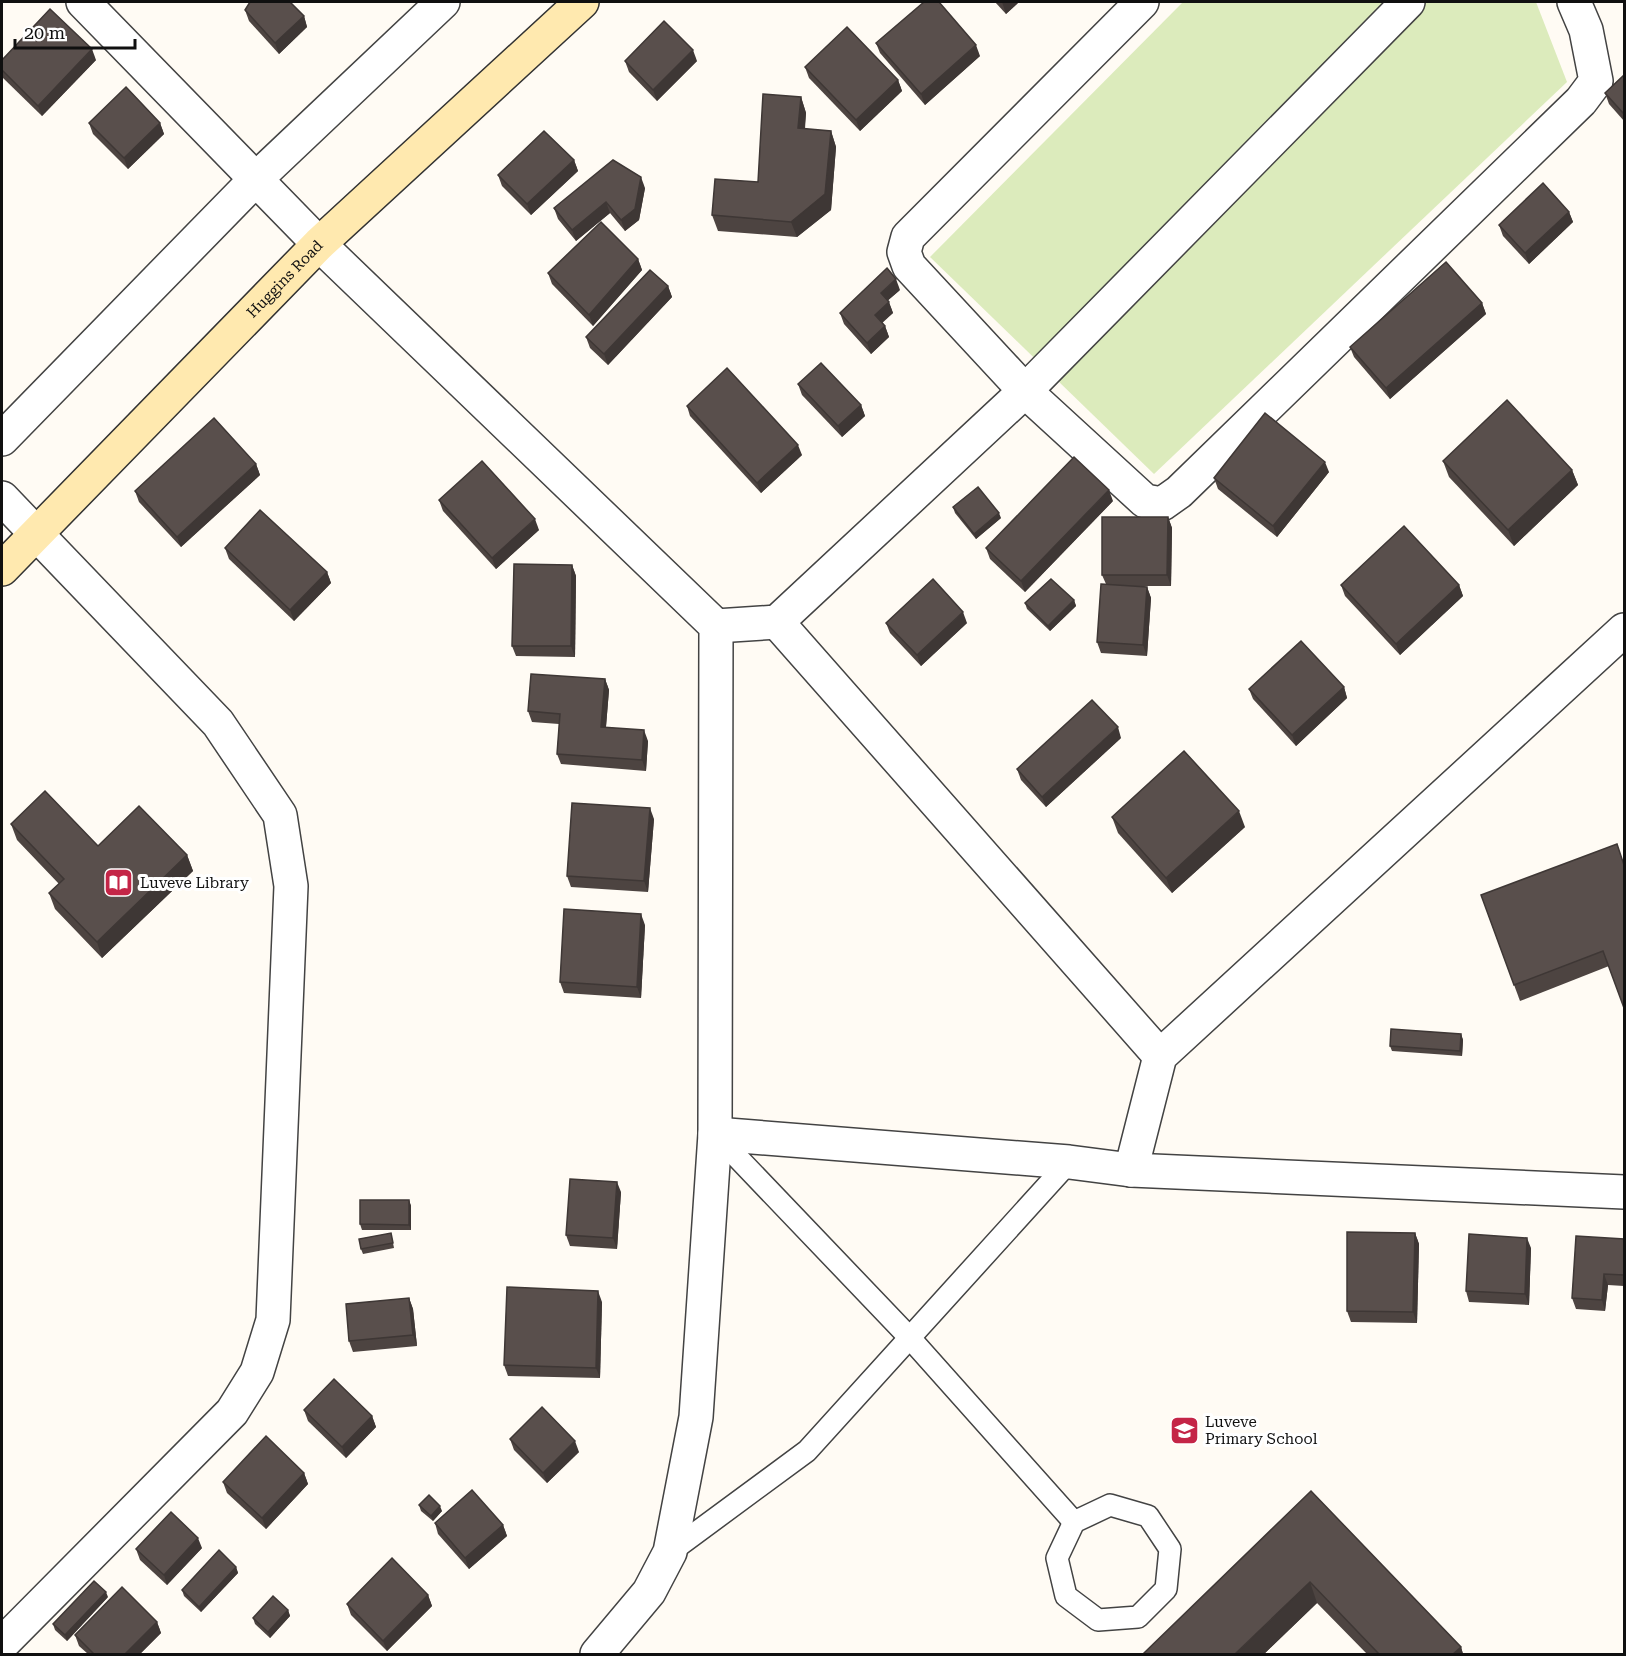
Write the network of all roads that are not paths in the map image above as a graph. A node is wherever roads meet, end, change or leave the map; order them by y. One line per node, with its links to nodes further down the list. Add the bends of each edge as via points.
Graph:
1 (83, 2): 7 (street)
2 (443, 2): 7 (street)
3 (582, 2): 8 (street, Huggins Road)
4 (1142, 2): 9 (street, via 908,237 904,252 909,266)
5 (1408, 2): 9 (street)
6 (1574, 2): 9 (street, via 1586,30 1596,81 1581,101 1179,492 1162,504 1145,501)
7 (256, 179): 8 (street); 10 (street)
8 (319, 244): 12 (street, Huggins Road); 15 (street)
9 (1025, 391): 14 (street)
10 (2, 439)
11 (2, 498): 12 (street)
12 (37, 534): 13 (street, Huggins Road); 25 (street, via 218,723 280,815 291,886 273,1320 258,1372 232,1412)
13 (2, 569)
14 (777, 622): 15 (street); 17 (street)
15 (716, 626): 18 (street)
16 (1624, 630): 17 (street)
17 (1160, 1056): 20 (street)
18 (715, 1134): 19 (street); 22 (lane); 24 (street, via 696,1417)
19 (1069, 1162): 20 (street); 22 (lane)
20 (1131, 1170): 21 (street)
21 (1624, 1192)
22 (909, 1337): 23 (lane); 24 (lane, via 807,1451)
23 (1074, 1522): 23 (lane, via 1057,1558 1066,1596 1098,1620 1138,1617 1166,1589 1170,1549 1154,1524 1148,1516 1110,1505)
24 (670, 1552): 26 (street, via 649,1592)
25 (2, 1644)
26 (597, 1654)

